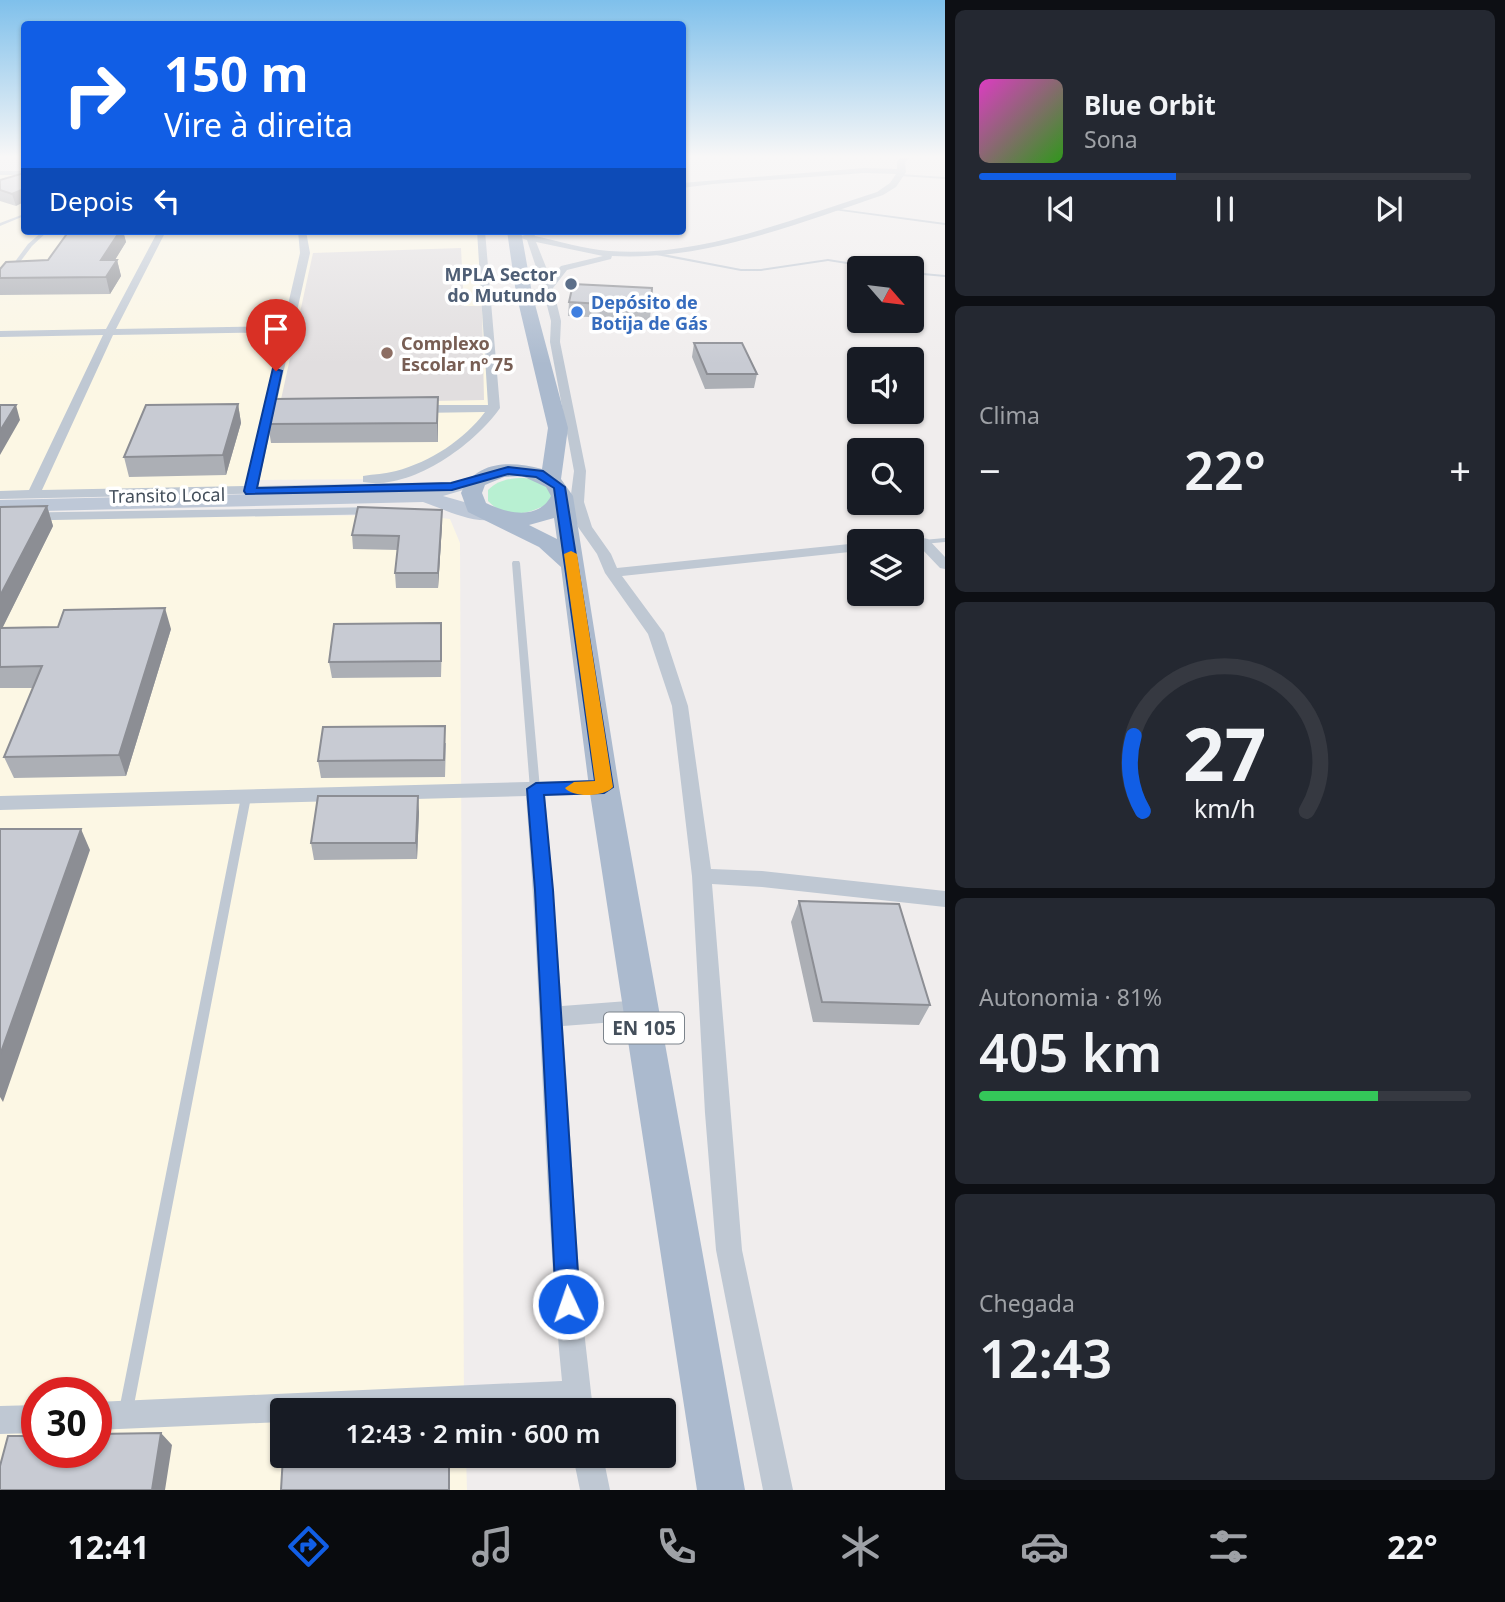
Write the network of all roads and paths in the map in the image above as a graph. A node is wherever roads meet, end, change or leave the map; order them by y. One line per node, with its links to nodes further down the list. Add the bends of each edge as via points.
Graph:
1 (782, 225): 9 (street)
2 (41, 235): 14 (lane)
3 (160, 235): 18 (street)
4 (303, 235): 17 (street, via 305,253)
5 (481, 235): 20 (street)
6 (522, 235): 16 (main road, EN 105)
7 (523, 235): 15 (street, via 544,273)
8 (526, 235): 10 (street)
9 (653, 253): 10 (street); 11 (lane, via 751,271 828,260)
10 (622, 254): 15 (street, via 564,268)
11 (847, 263)
12 (924, 274): 13 (lane)
13 (945, 276)
14 (0, 285)
15 (547, 289): 16 (street); 42 (street, via 580,471 577,502 585,527)
16 (524, 293): 22 (main road, EN 105)
17 (286, 329): 18 (street); 25 (street, via 274,412)
18 (110, 331): 19 (street); 29 (street)
19 (0, 334)
20 (494, 408): 21 (street); 25 (street, via 449,452 416,468 379,479)
21 (401, 410)
22 (558, 428): 23 (main road, via 539,451); 27 (main road, EN 105)
23 (508, 470): 24 (main road); 27 (main road, via 539,473)
24 (478, 480): 26 (main road); 34 (main road, via 470,498)
25 (251, 486): 26 (street); 29 (street)
26 (452, 486): 30 (main road)
27 (557, 487): 34 (main road, via 553,510 529,519); 40 (main road, EN 105)
28 (0, 495): 29 (street)
29 (33, 495)
30 (425, 496): 31 (main road); 32 (main road)
31 (0, 506)
32 (460, 509): 33 (street, Transito Local); 34 (main road)
33 (0, 516)
34 (494, 516): 40 (main road, via 547,542)
35 (945, 540): 36 (lane)
36 (924, 542)
37 (847, 548): 42 (street)
38 (924, 548): 41 (street)
39 (516, 563): 44 (lane)
40 (572, 565): 43 (main road, EN 105)
41 (945, 565)
42 (612, 573): 47 (street, via 656,633 680,706)
43 (604, 787): 44 (street); 49 (main road, EN 105)
44 (536, 789): 45 (street); 50 (street)
45 (246, 797): 46 (street); 54 (lane)
46 (0, 803)
47 (702, 876): 48 (street); 60 (street, via 729,1250)
48 (945, 899)
49 (641, 1010): 50 (street); 59 (main road, EN 105)
50 (551, 1017): 51 (street)
51 (577, 1398)
52 (270, 1411): 54 (street)
53 (112, 1415): 54 (street)
54 (125, 1415)
55 (21, 1419): 56 (street)
56 (0, 1420)
57 (590, 1468): 58 (street)
58 (595, 1490)
59 (721, 1490)
60 (778, 1490)

